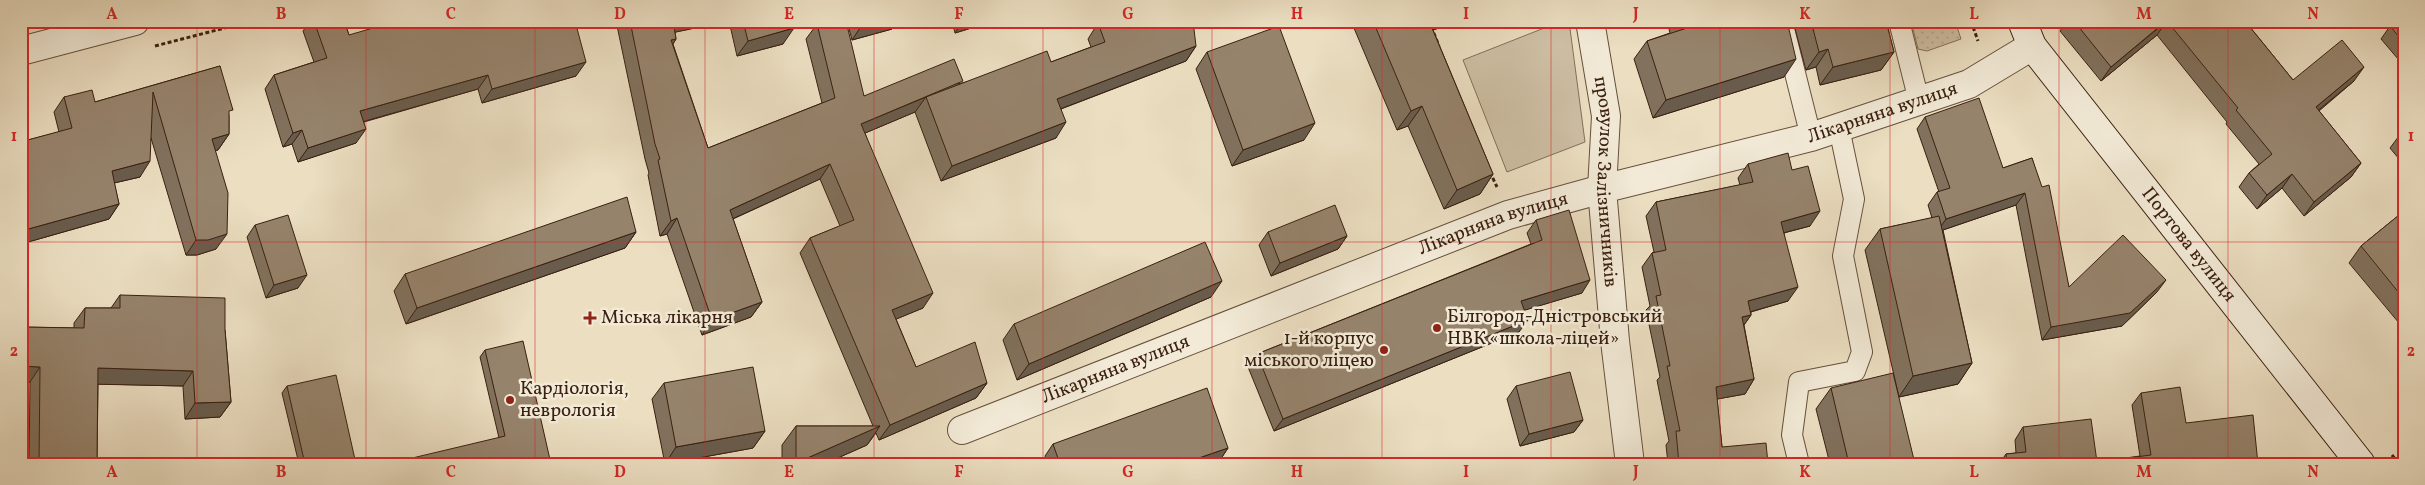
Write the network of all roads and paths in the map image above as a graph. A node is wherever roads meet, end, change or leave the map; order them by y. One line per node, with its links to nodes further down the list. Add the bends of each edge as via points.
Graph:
1 (135, 21): 6 (street)
2 (1429, 21): 8 (path)
3 (1590, 21): 14 (street, провулок Залізничників, via 1606,116)
4 (1782, 21): 12 (lane)
5 (1899, 21): 10 (lane)
6 (87, 27): 9 (street)
7 (2027, 33): 10 (street, Лікарняна вулиця, via 1969,84); 19 (street, Портова вулиця)
8 (1440, 49)
9 (21, 51)
10 (1919, 101): 11 (street, Лікарняна вулиця)
11 (1839, 128): 12 (street, Лікарняна вулиця); 18 (lane, via 1854,199 1843,256 1862,352 1855,371 1800,382 1792,435)
12 (1811, 137): 14 (street, Лікарняна вулиця)
13 (1489, 169): 15 (path)
14 (1602, 189): 15 (street, Лікарняна вулиця); 17 (street, провулок Залізничників, via 1615,342)
15 (1508, 215): 16 (street, Лікарняна вулиця)
16 (962, 430)
17 (1630, 464)
18 (1799, 464)
19 (2361, 464)

